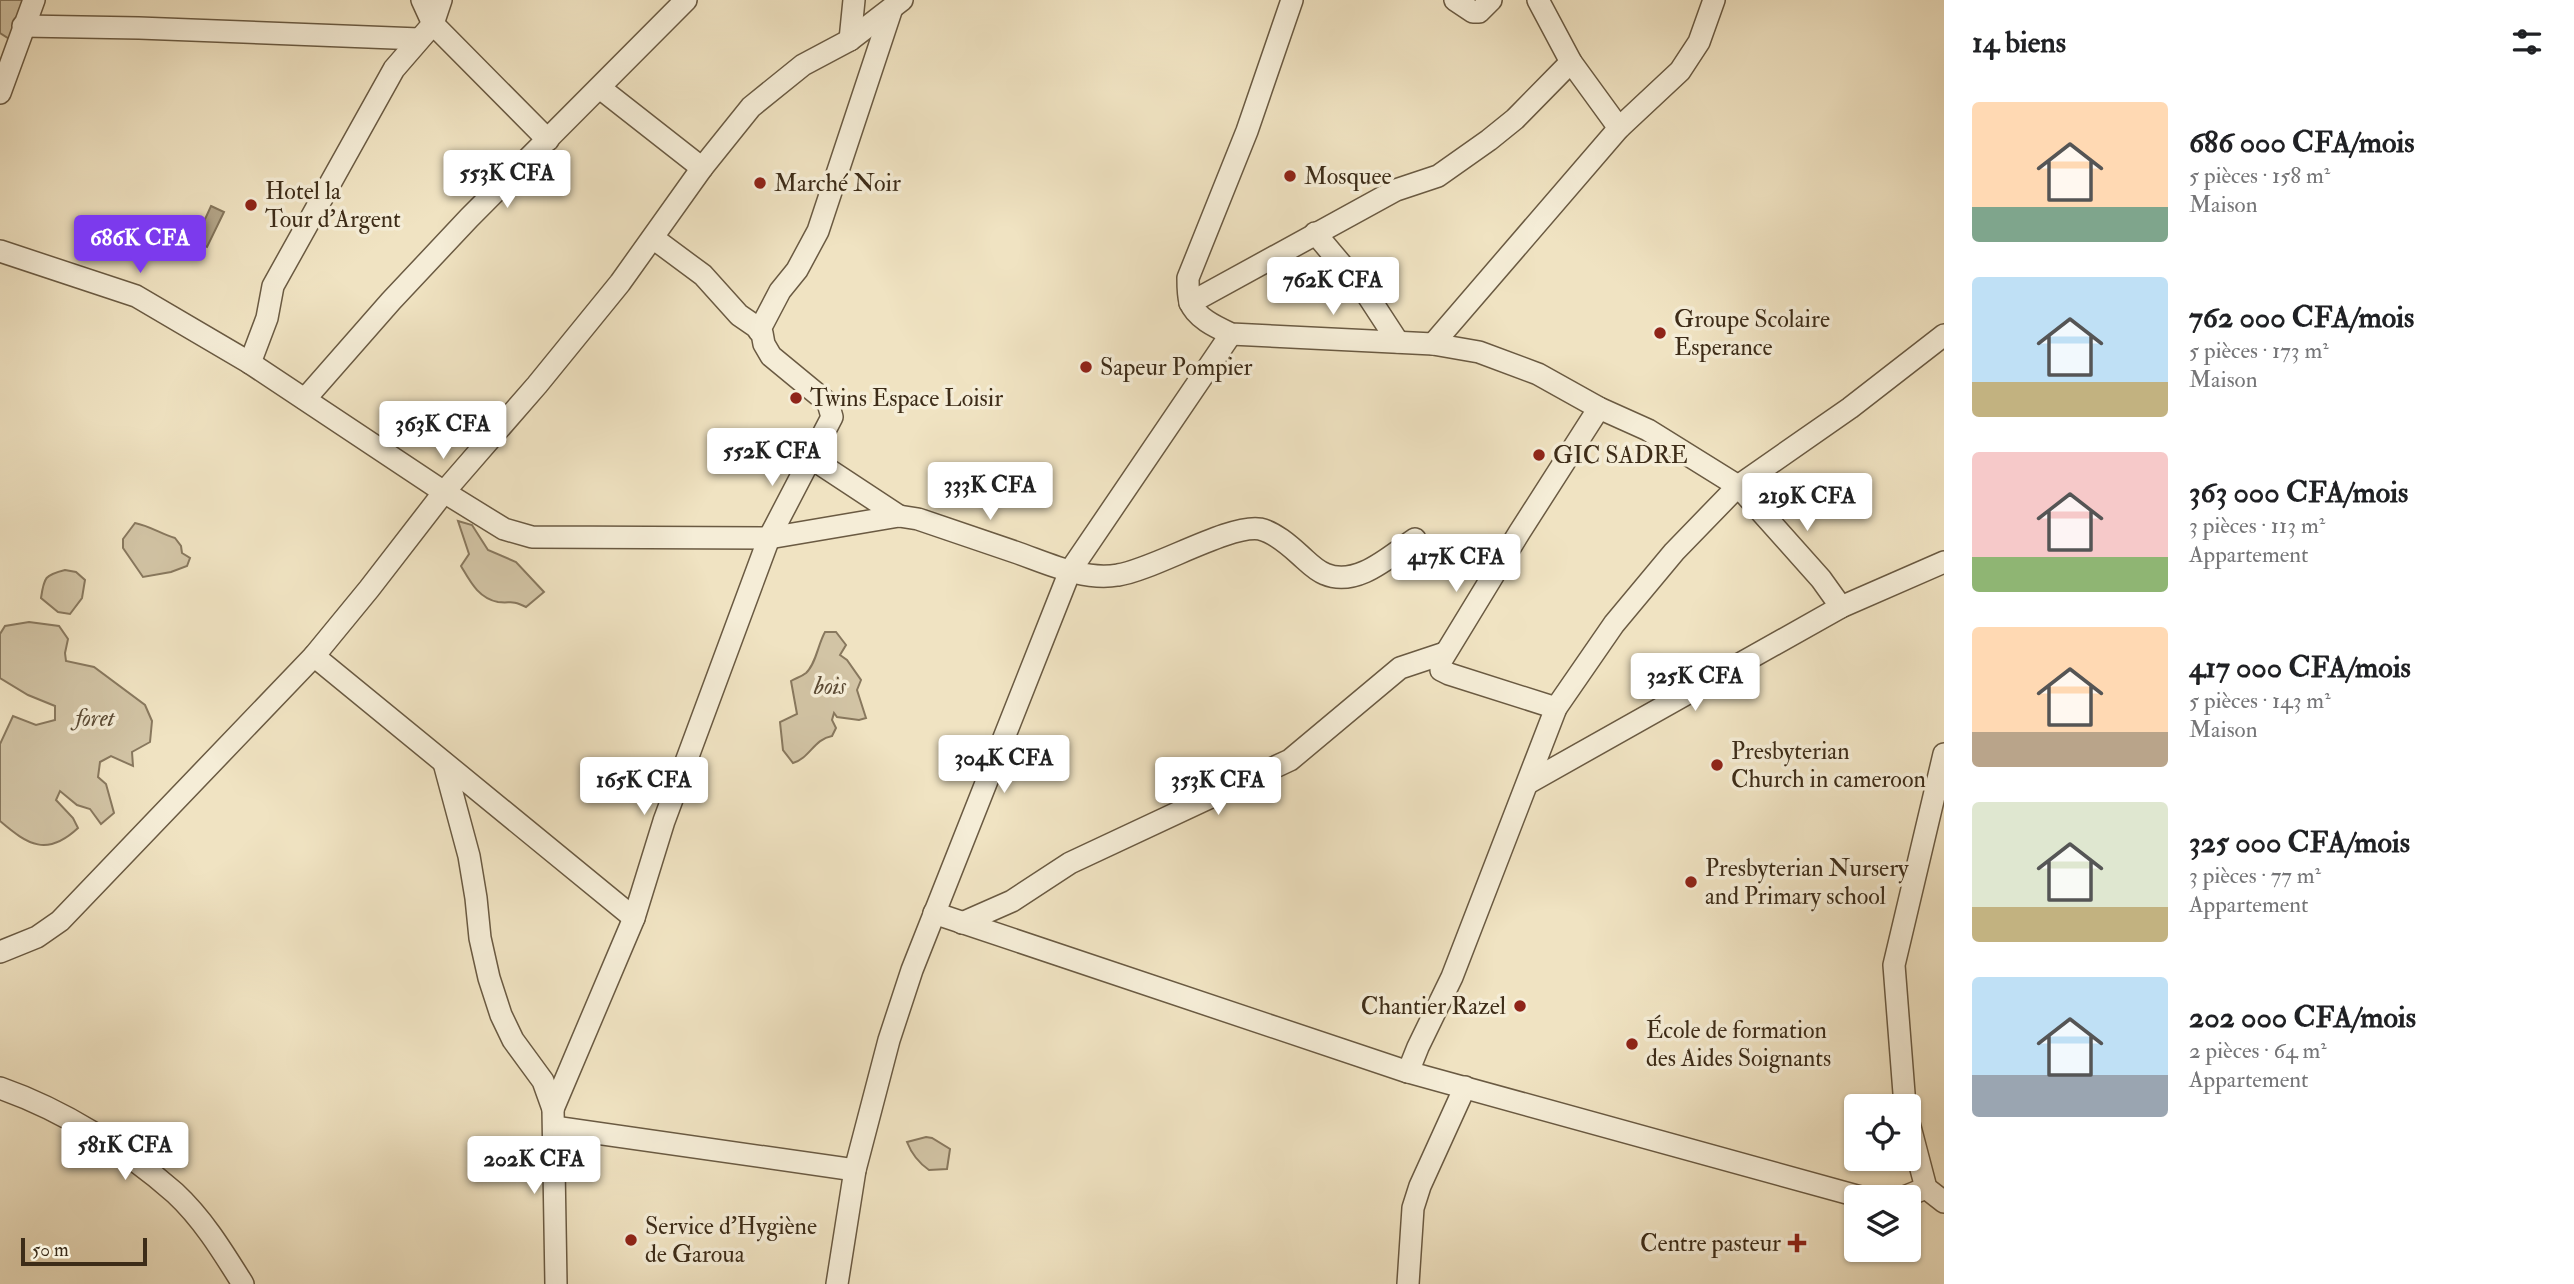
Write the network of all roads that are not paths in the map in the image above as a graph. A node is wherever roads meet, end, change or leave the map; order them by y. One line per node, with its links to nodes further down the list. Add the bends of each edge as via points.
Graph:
1 (34, 0): 12 (street)
2 (422, 0): 13 (street)
3 (442, 0): 13 (street)
4 (686, 0): 17 (street)
5 (853, 0): 14 (street)
6 (1292, 0): 24 (street, via 1247,131 1188,278)
7 (1455, 0): 8 (street, via 1479,12)
8 (1491, 0)
9 (1538, 0): 15 (street)
10 (1714, 0): 18 (street, via 1699,42 1680,71)
11 (896, 6): 14 (street); 25 (street, via 818,231)
12 (23, 26): 13 (street); 16 (street)
13 (426, 31): 19 (street); 30 (street, via 394,69 273,286)
14 (850, 40): 20 (street, via 777,84 751,107)
15 (1571, 62): 18 (street); 21 (street, via 1515,119 1438,176 1396,190)
16 (3, 78)
17 (600, 88): 19 (street); 20 (street)
18 (1619, 128): 29 (street)
19 (548, 140): 31 (street, via 443,246)
20 (702, 168): 22 (street)
21 (1315, 233): 24 (street); 28 (street, via 1368,296)
22 (653, 238): 25 (street, via 703,275 738,315); 35 (street, via 537,385)
23 (0, 251): 30 (street, via 136,296)
24 (1190, 303): 26 (street, via 1209,323)
25 (759, 331): 33 (street, via 771,356 828,403 832,417)
26 (1231, 334): 28 (street); 40 (street)
27 (1944, 335): 34 (street)
28 (1398, 342): 29 (street)
29 (1433, 344): 32 (street, via 1479,352 1538,374)
30 (250, 363): 31 (street)
31 (305, 399): 35 (street)
32 (1599, 408): 34 (street, via 1647,430); 42 (street)
33 (811, 458): 36 (street); 37 (street)
34 (1738, 486): 41 (street); 44 (street, via 1614,624)
35 (444, 492): 37 (street, via 504,529 532,537); 43 (street)
36 (899, 516): 37 (street); 40 (street)
37 (769, 538): 49 (street, via 664,821)
38 (1415, 538): 40 (street, via 1373,568 1343,577 1327,576 1273,534 1259,529 1231,534 1118,576)
39 (1944, 562): 41 (street)
40 (1070, 571): 48 (street)
41 (1841, 607): 47 (street)
42 (1445, 653): 44 (street, via 1441,670); 50 (street, via 1400,668 1290,760 1070,863 1012,901)
43 (314, 656): 46 (street); 51 (street, via 60,921 37,937)
44 (1556, 708): 47 (street)
45 (1944, 754): 55 (street, via 1894,965)
46 (444, 763): 49 (street); 56 (street, via 469,856 489,978 513,1040 543,1081)
47 (1528, 783): 52 (street, via 1452,977)
48 (934, 913): 50 (street); 58 (street, via 890,1040)
49 (634, 918): 56 (street)
50 (962, 923): 52 (street)
51 (0, 952)
52 (1408, 1072): 53 (street)
53 (1465, 1087): 61 (street); 66 (street, via 1413,1208)
54 (0, 1088): 63 (street, via 96,1135 176,1194 215,1240)
55 (1904, 1094)
56 (553, 1118): 58 (street); 64 (street)
57 (1921, 1169): 59 (street)
58 (855, 1170): 65 (street)
59 (1926, 1188): 60 (street); 62 (street)
60 (1921, 1190)
61 (1844, 1192)
62 (1944, 1202)
63 (243, 1284)
64 (556, 1284)
65 (837, 1284)
66 (1408, 1284)

